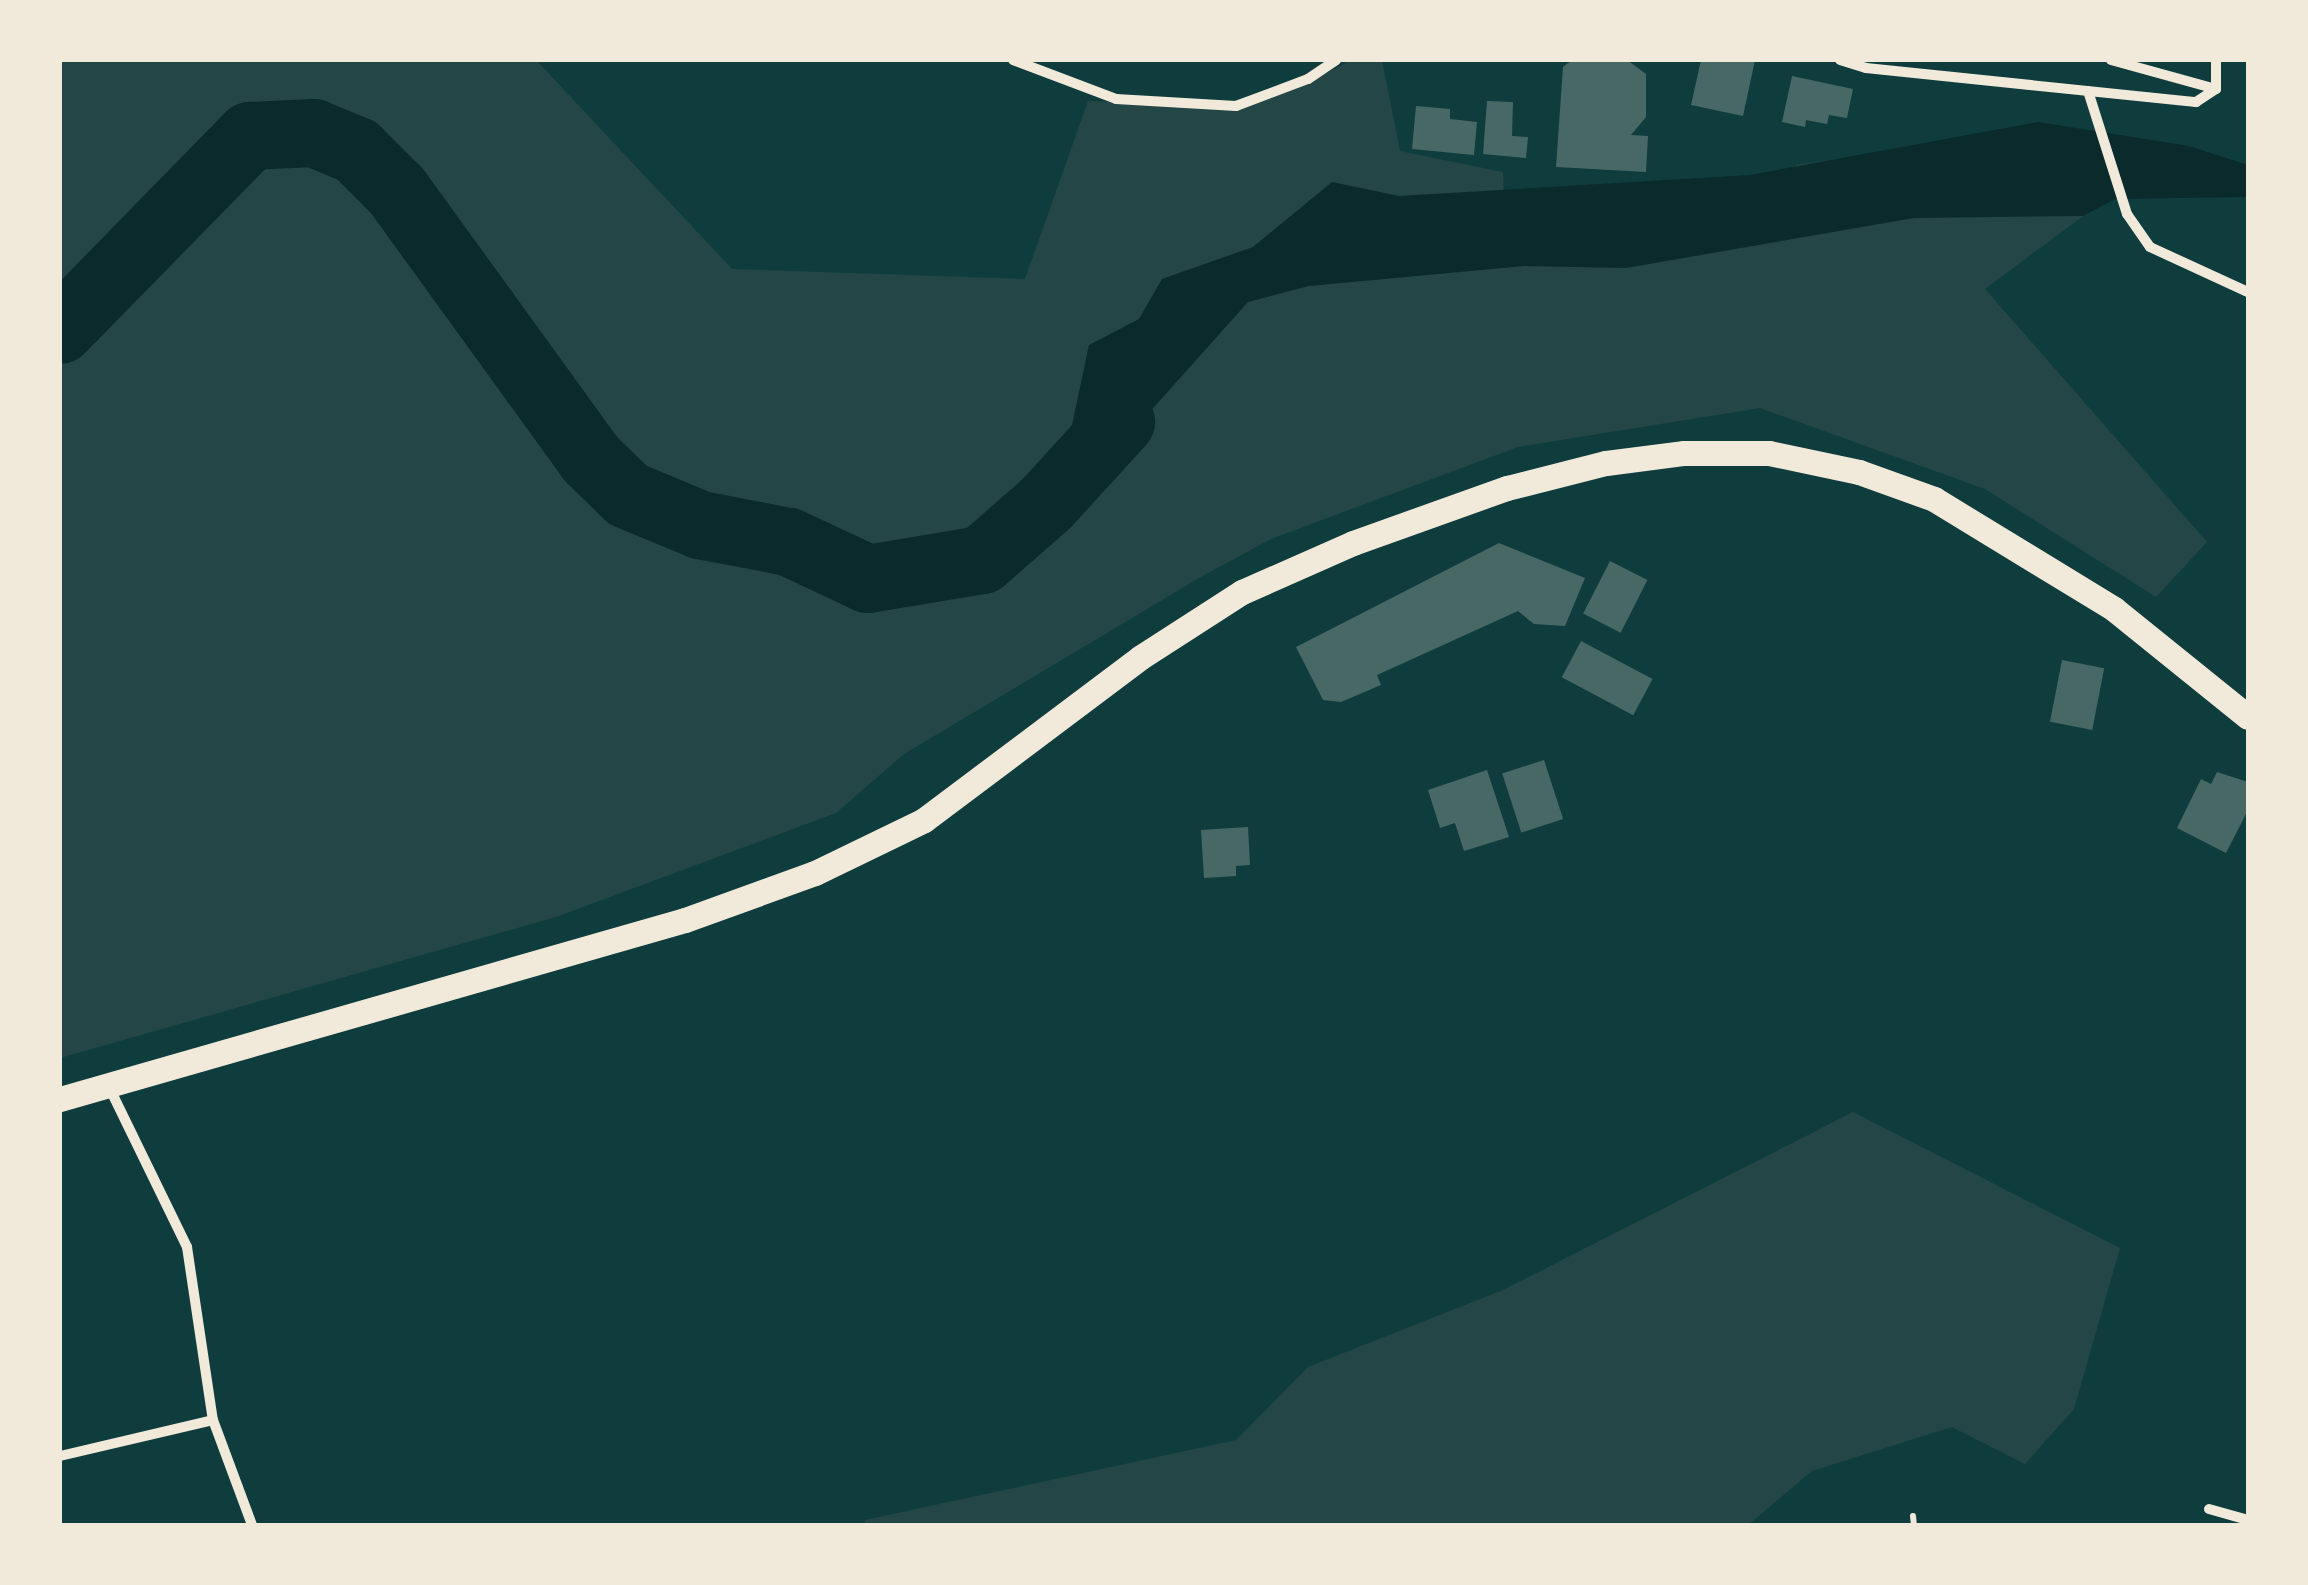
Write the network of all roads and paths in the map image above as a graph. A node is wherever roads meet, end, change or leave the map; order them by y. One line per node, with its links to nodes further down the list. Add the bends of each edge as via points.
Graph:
1 (1014, 60): 2 (street, via 1116,99 1236,106 1308,79)
2 (1336, 60)
3 (1840, 60): 7 (street)
4 (2111, 60): 6 (street)
5 (2216, 60): 6 (street)
6 (2216, 88): 7 (street, via 2196,102)
7 (2088, 91): 8 (street, via 2127,214 2150,247)
8 (2248, 292)
9 (2248, 718): 10 (main road, via 2114,610 1934,499 1860,472 1769,453 1684,453 1606,463 1472,500 1242,592 1141,657 924,820 815,873 686,920)
10 (110, 1088): 11 (main road); 12 (street, via 187,1247)
11 (60, 1100)
12 (213, 1420): 13 (street); 17 (street)
13 (60, 1456)
14 (2209, 1510): 16 (street)
15 (1913, 1516): 18 (path)
16 (2248, 1520)
17 (252, 1525)
18 (1914, 1525)

